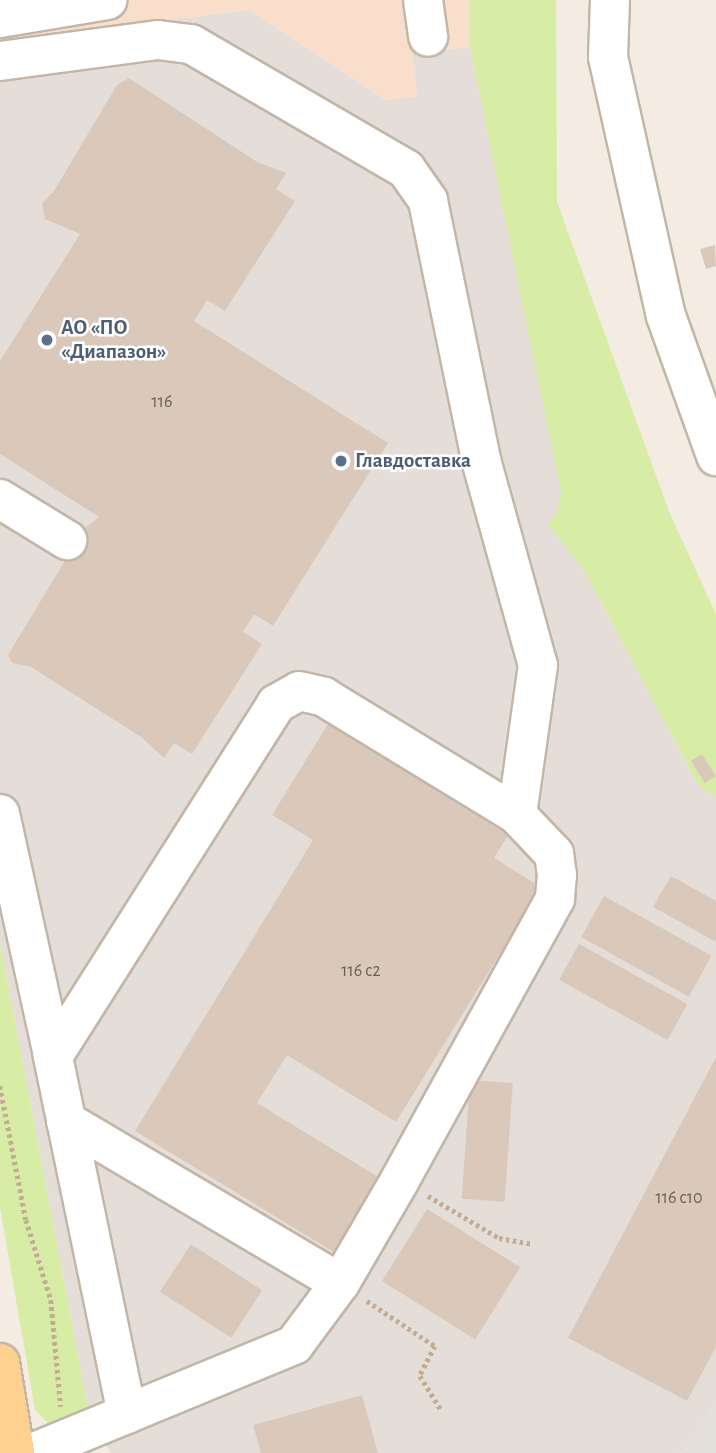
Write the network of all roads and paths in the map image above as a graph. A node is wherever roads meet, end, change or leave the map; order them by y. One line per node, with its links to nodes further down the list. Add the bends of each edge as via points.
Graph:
1 (107, 0): 3 (lane)
2 (610, 0): 5 (lane, via 608,57 666,316)
3 (0, 18)
4 (5, 67): 9 (lane, via 158,40 191,44 407,169 428,201 481,460 538,665)
5 (716, 456)
6 (0, 499): 7 (lane)
7 (67, 540)
8 (0, 814): 10 (lane)
9 (517, 816): 10 (lane, via 324,697 299,691 276,704); 13 (lane, via 554,854 555,898)
10 (53, 1056): 12 (lane)
11 (0, 1086): 19 (path, via 26,1220 51,1300)
12 (66, 1121): 15 (lane); 18 (lane)
13 (400, 1180): 14 (path, via 499,1238); 15 (lane)
14 (532, 1244)
15 (340, 1283): 17 (path, via 435,1346 420,1376); 18 (lane, via 294,1345)
16 (0, 1363): 20 (main road)
17 (441, 1409)
18 (127, 1414): 19 (lane)
19 (49, 1446)
20 (15, 1453)

